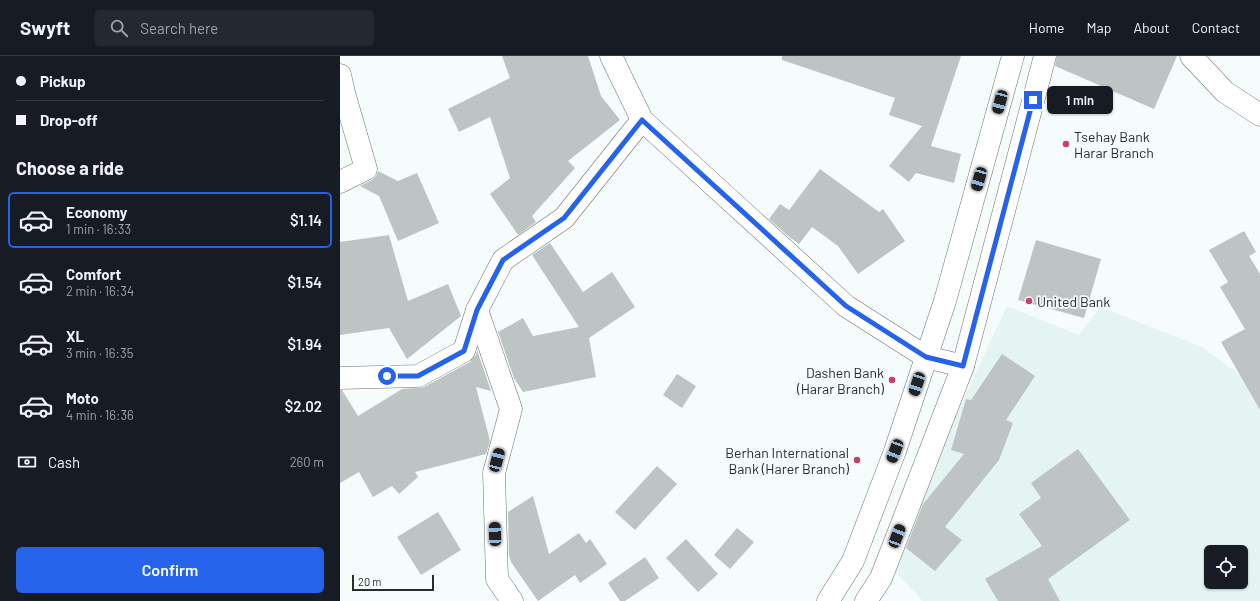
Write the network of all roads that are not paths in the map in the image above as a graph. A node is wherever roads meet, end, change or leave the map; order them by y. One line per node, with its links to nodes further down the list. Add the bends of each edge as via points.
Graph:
1 (612, 56): 7 (street)
2 (1013, 56): 10 (street, via 945,301)
3 (1045, 56): 11 (street)
4 (1191, 56): 6 (street, via 1225,92)
5 (340, 75): 8 (street, via 366,169)
6 (1258, 116)
7 (642, 120): 9 (street, via 564,218 503,260); 10 (street, via 846,306)
8 (340, 182)
9 (477, 310): 12 (street, via 464,351 418,376); 13 (street, via 511,409 494,473 496,579)
10 (926, 357): 11 (street); 14 (street, via 854,562)
11 (963, 366): 15 (street, via 880,578)
12 (340, 378)
13 (512, 601)
14 (828, 601)
15 (866, 601)

